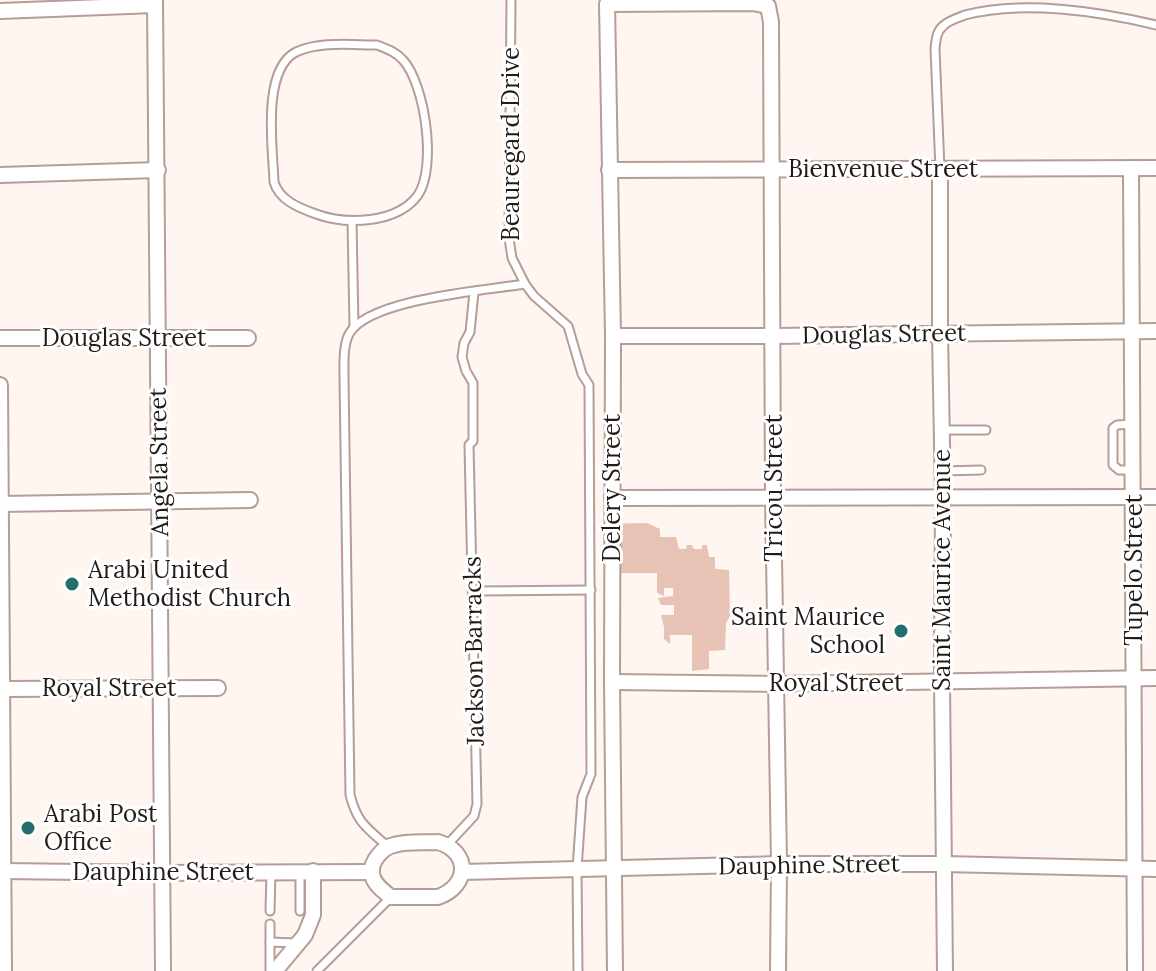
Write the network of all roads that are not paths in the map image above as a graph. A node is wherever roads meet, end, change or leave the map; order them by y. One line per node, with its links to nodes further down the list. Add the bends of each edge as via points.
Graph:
1 (511, 0): 14 (lane, Beauregard Drive, via 509,238)
2 (155, 2): 4 (street); 9 (street, Angela Street)
3 (607, 4): 10 (street, Delery Street); 11 (street, Tricou Street, via 768,6)
4 (0, 11)
5 (1156, 25): 8 (lane, via 1028,4 973,11 943,25 935,49)
6 (1131, 168): 7 (street, Bienvenue Street); 8 (street, Bienvenue Street); 17 (street, Tupelo Street)
7 (1156, 168)
8 (940, 169): 11 (street, Bienvenue Street); 19 (street, Saint Maurice Avenue)
9 (158, 170): 12 (street); 23 (street, Angela Street)
10 (609, 170): 11 (street, Bienvenue Street); 20 (street, Delery Street)
11 (771, 170): 21 (street, Tricou Street)
12 (0, 175)
13 (352, 221): 13 (lane, via 310,212 284,198 274,182 271,102 276,79 289,58 303,50 361,45 392,50 411,70 420,98 427,160 423,186 406,207); 16 (lane)
14 (525, 284): 15 (lane); 38 (lane, via 568,326 589,385)
15 (474, 292): 16 (lane, via 381,311); 39 (lane, Jackson Barracks, via 462,357 473,383)
16 (354, 328): 49 (lane, via 345,344 344,377 350,795 363,825)
17 (1131, 331): 18 (street, Douglas Street); 19 (street, Douglas Street); 31 (street, Tupelo Street)
18 (1156, 331)
19 (940, 333): 21 (street, Douglas Street); 26 (street, Saint Maurice Avenue)
20 (613, 336): 21 (street, Douglas Street); 33 (street, Delery Street)
21 (774, 336): 30 (street, Tricou Street)
22 (0, 338): 23 (street, Douglas Street)
23 (158, 338): 24 (street, Douglas Street); 36 (street, Angela Street)
24 (248, 338)
25 (0, 385): 37 (street)
26 (942, 430): 27 (lane); 29 (street, Saint Maurice Avenue)
27 (986, 430)
28 (981, 470): 29 (lane)
29 (942, 471): 34 (street, Saint Maurice Avenue)
30 (773, 496): 33 (street); 34 (street); 44 (street, Tricou Street)
31 (1134, 497): 32 (street); 34 (street); 40 (street, Tupelo Street)
32 (1156, 497)
33 (612, 498): 42 (street, Delery Street)
34 (943, 498): 43 (street, Saint Maurice Avenue)
35 (250, 500): 36 (street)
36 (159, 502): 37 (street); 45 (street, Angela Street)
37 (0, 504): 47 (street)
38 (591, 590): 39 (lane); 52 (lane, via 591,774 582,797)
39 (473, 591): 48 (lane, Jackson Barracks, via 477,804 474,816)
40 (1135, 678): 41 (street, Royal Street); 43 (street, Royal Street); 54 (street, Tupelo Street)
41 (1156, 678)
42 (612, 682): 44 (street, Royal Street); 53 (street, Delery Street)
43 (942, 682): 44 (street, Royal Street); 51 (street, Saint Maurice Avenue)
44 (776, 684): 50 (street, Tricou Street)
45 (162, 688): 46 (street, Royal Street); 47 (street, Royal Street); 61 (street, Angela Street)
46 (218, 688)
47 (1, 689): 56 (street)
48 (447, 845): 49 (street); 60 (street, via 457,853)
49 (388, 847): 59 (street, via 376,857)
50 (779, 864): 51 (street, Dauphine Street); 53 (street, Dauphine Street); 74 (street, Tricou Street)
51 (945, 864): 54 (street, Dauphine Street); 75 (street, Saint Maurice Avenue)
52 (577, 869): 53 (street, Dauphine Street); 60 (street, Dauphine Street); 72 (lane)
53 (614, 869): 73 (street, Delery Street)
54 (1134, 869): 55 (street, Dauphine Street); 76 (street, Tupelo Street)
55 (1156, 869)
56 (3, 871): 61 (street, Dauphine Street); 68 (street)
57 (306, 871): 58 (street, Dauphine Street); 59 (street, Dauphine Street); 64 (lane); 66 (street, via 313,915)
58 (271, 872): 61 (street, Dauphine Street); 63 (lane)
59 (372, 872): 62 (street, via 376,884)
60 (463, 872): 62 (street, via 445,895)
61 (162, 873): 69 (street, Angela Street)
62 (391, 897): 71 (lane)
63 (270, 911)
64 (300, 911)
65 (270, 924): 67 (lane)
66 (300, 935): 67 (lane); 70 (street)
67 (270, 942): 70 (lane)
68 (4, 971)
69 (163, 971)
70 (272, 971)
71 (317, 971)
72 (578, 971)
73 (615, 971)
74 (778, 971)
75 (945, 971)
76 (1135, 971)

